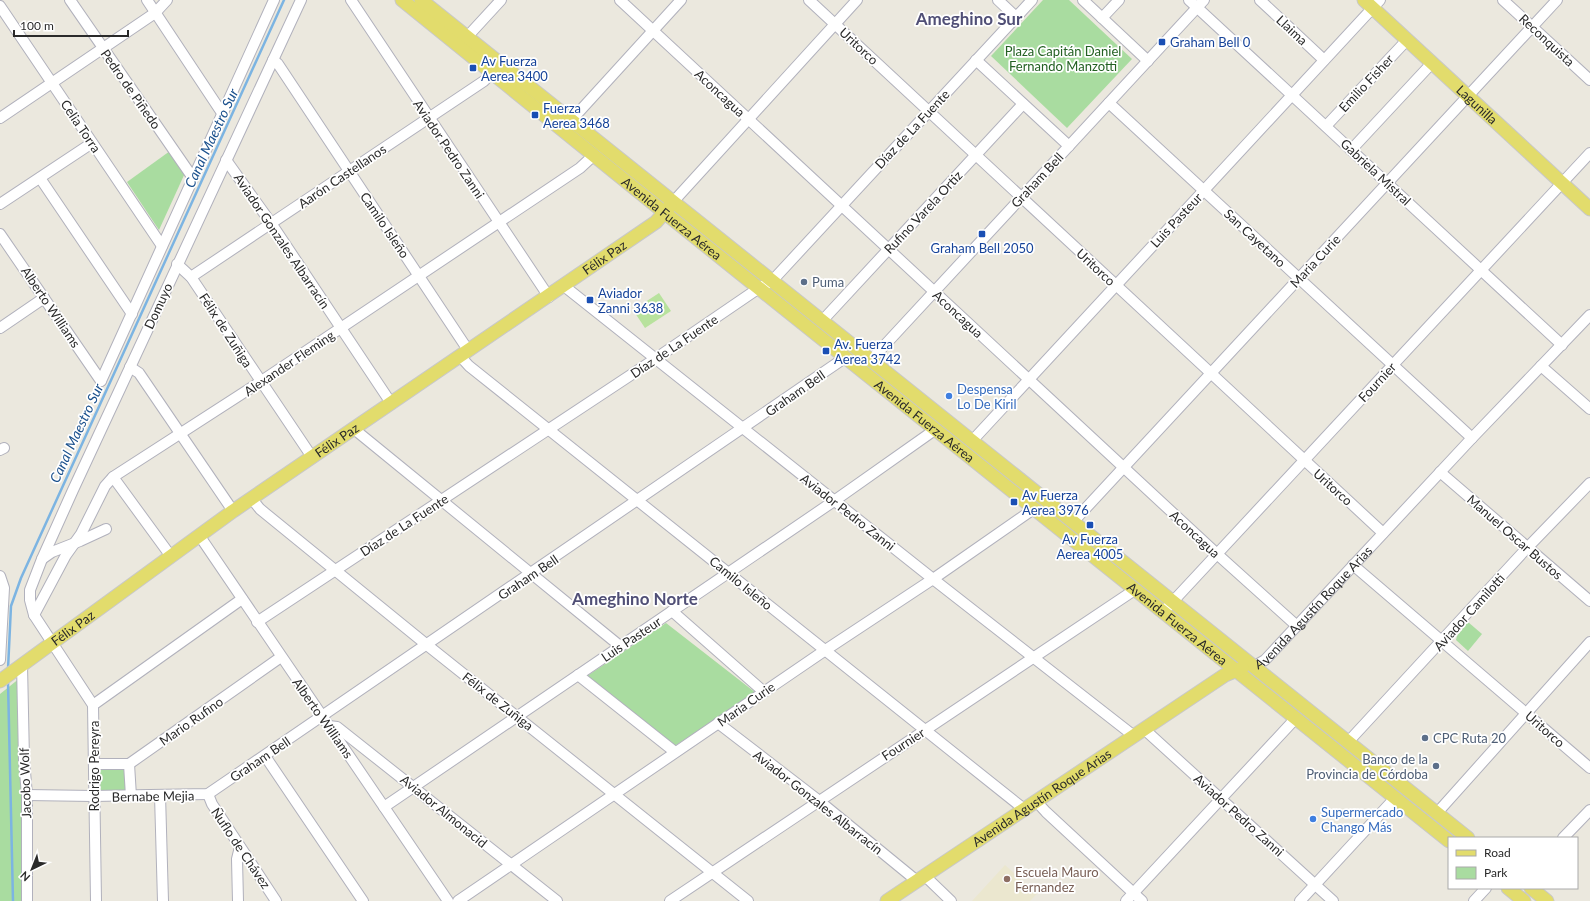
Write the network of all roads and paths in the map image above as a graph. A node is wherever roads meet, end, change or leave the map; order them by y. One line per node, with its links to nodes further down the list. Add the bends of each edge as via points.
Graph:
1 (70, 0): 33 (street, Pedro de Piñedo)
2 (147, 0): 25 (street)
3 (167, 0): 25 (street)
4 (274, 0): 47 (street, Domuyo)
5 (301, 0): 34 (street, Domuyo)
6 (351, 0): 49 (street, Aviador Pedro Zanni)
7 (402, 0): 39 (main road, Avenida Fuerza Aérea)
8 (421, 0): 31 (main road, Avenida Fuerza Aérea)
9 (501, 0): 31 (street)
10 (620, 0): 30 (street, Aconcagua)
11 (681, 0): 30 (street)
12 (809, 0): 28 (street, Uritorco)
13 (857, 0): 28 (street)
14 (998, 0): 26 (street)
15 (1032, 0): 26 (street, Díaz de La Fuente)
16 (1082, 0): 27 (street)
17 (1119, 0): 27 (street)
18 (1190, 0): 23 (street, Gabriela Mistral)
19 (1260, 0): 36 (street, Llaima)
20 (1503, 0): 29 (street, Reconquista)
21 (1557, 0): 29 (street, Maria Curie)
22 (1372, 3): 32 (main road, Lagunilla); 36 (street, Luis Pasteur)
23 (1201, 4): 37 (street, Graham Bell); 42 (street, Gabriela Mistral)
24 (0, 6): 41 (street, Celia Torra)
25 (155, 13): 33 (street); 47 (street)
26 (1016, 17): 35 (street, Díaz de La Fuente)
27 (1102, 18): 37 (street)
28 (835, 24): 46 (street, Uritorco); 50 (street)
29 (1532, 27): 40 (street, Reconquista); 43 (street, Maria Curie)
30 (653, 31): 50 (street, Aconcagua); 51 (street)
31 (467, 37): 51 (main road, Avenida Fuerza Aérea)
32 (1407, 40): 38 (main road, Lagunilla); 52 (street, Emilio Fisher)
33 (103, 48): 41 (street); 62 (street, Pedro de Piñedo)
34 (273, 60): 59 (street, Domuyo); 60 (street, Camilo Isleño)
35 (976, 60): 45 (street); 46 (street, Díaz de La Fuente)
36 (1324, 60): 42 (street, Luis Pasteur)
37 (1148, 61): 44 (street, Graham Bell)
38 (1432, 64): 43 (main road, Lagunilla); 55 (street)
39 (492, 73): 49 (street, Aarón Castellanos); 51 (main road, Avenida Fuerza Aérea)
40 (1590, 80)
41 (52, 83): 48 (street); 53 (street, Celia Torra)
42 (1292, 95): 52 (street, Gabriela Mistral); 65 (street, Luis Pasteur)
43 (1468, 96): 63 (street, Maria Curie); 64 (main road, Lagunilla)
44 (1109, 103): 54 (street, Graham Bell); 65 (street, San Cayetano)
45 (1023, 104): 54 (street); 58 (street, Rufino Varela Ortiz)
46 (929, 111): 58 (street, Uritorco); 69 (street, Díaz de La Fuente)
47 (222, 113): 62 (street, Domuyo)
48 (0, 118)
49 (428, 118): 60 (street, Aarón Castellanos); 72 (street, Aviador Pedro Zanni)
50 (747, 118): 67 (street); 69 (street, Aconcagua)
51 (567, 125): 57 (main road, Avenida Fuerza Aérea); 67 (main road, Avenida Fuerza Aérea)
52 (1326, 126): 55 (street, Gabriela Mistral)
53 (92, 143): 61 (street); 75 (street, Celia Torra)
54 (1069, 146): 66 (street, Graham Bell)
55 (1351, 150): 63 (street, Gabriela Mistral)
56 (1590, 152): 64 (street, Fournier)
57 (594, 155): 71 (main road, Avenida Fuerza Aérea); 72 (street, Alexander Fleming, via 580,168)
58 (976, 155): 66 (street, Uritorco); 76 (street, Rufino Varela Ortiz)
59 (226, 160): 73 (street, Aviador Gonzales Albarracín); 77 (street, Domuyo)
60 (348, 171): 73 (street, Aarón Castellanos); 79 (street, Camilo Isleño)
61 (40, 178): 68 (street); 89 (street)
62 (193, 178): 75 (street, Domuyo)
63 (1387, 183): 78 (street, Gabriela Mistral); 81 (street, Maria Curie)
64 (1562, 183): 70 (main road, Lagunilla); 78 (street, Fournier)
65 (1204, 191): 81 (street, San Cayetano); 83 (street, Luis Pasteur)
66 (1021, 197): 83 (street, Uritorco); 86 (street, Graham Bell)
67 (673, 202): 71 (main road, Félix Paz); 82 (main road, Avenida Fuerza Aérea)
68 (0, 204)
69 (841, 206): 76 (street, Aconcagua); 82 (street, Díaz de La Fuente)
70 (1590, 208)
71 (665, 213): 84 (main road, Félix Paz, via 656,222); 85 (main road, Avenida Fuerza Aérea)
72 (499, 222): 79 (street, Alexander Fleming); 87 (street, Aviador Pedro Zanni)
73 (271, 223): 80 (street, Aarón Castellanos); 93 (street, Aviador Gonzales Albarracín)
74 (0, 234): 88 (street, Alberto Williams)
75 (162, 246): 89 (street, Domuyo)
76 (888, 249): 86 (street, Aconcagua); 91 (street, Rufino Varela Ortiz)
77 (178, 264): 80 (street, Félix de Zuñiga); 100 (street, Domuyo)
78 (1481, 270): 94 (street, Gabriela Mistral); 99 (street, Fournier)
79 (419, 275): 93 (street, Alexander Fleming); 95 (street, Camilo Isleño)
80 (191, 277): 105 (street, Félix de Zuñiga)
81 (1298, 279): 99 (street, San Cayetano); 102 (street, Maria Curie)
82 (772, 281): 85 (street, Díaz de La Fuente); 91 (main road, Avenida Fuerza Aérea)
83 (1116, 285): 102 (street, Uritorco); 103 (street, Luis Pasteur)
84 (564, 286): 87 (main road, Félix Paz); 97 (street, Aviador Pedro Zanni)
85 (759, 288): 96 (main road, Avenida Fuerza Aérea); 97 (street, Díaz de La Fuente)
86 (934, 292): 98 (street, Graham Bell); 103 (street, Aconcagua)
87 (549, 297): 95 (main road, Félix Paz)
88 (44, 298): 92 (street); 104 (street, Alberto Williams)
89 (132, 314): 104 (street, Domuyo)
90 (1590, 315): 94 (street, Avenida Agustín Roque Arias)
91 (822, 321): 98 (main road, Avenida Fuerza Aérea)
92 (0, 328)
93 (341, 328): 105 (street, Alexander Fleming); 106 (street, Aviador Gonzales Albarracín)
94 (1562, 345): 101 (street, Avenida Agustín Roque Arias)
95 (464, 353): 106 (main road, Félix Paz); 109 (street, Camilo Isleño, via 469,366)
96 (846, 357): 110 (street, Graham Bell); 111 (main road, Avenida Fuerza Aérea)
97 (655, 359): 109 (street, Díaz de La Fuente); 110 (street, Aviador Pedro Zanni)
98 (871, 360): 114 (main road, Avenida Fuerza Aérea)
99 (1392, 365): 113 (street, San Cayetano); 116 (street, Fournier)
100 (130, 366): 112 (street, via 139,373); 135 (street, Domuyo)
101 (1541, 366): 107 (street); 113 (street, Avenida Agustín Roque Arias)
102 (1211, 373): 116 (street, Uritorco); 117 (street, Maria Curie)
103 (1029, 380): 114 (street, Luis Pasteur); 117 (street, Aconcagua)
104 (101, 381)
105 (260, 382): 112 (street, Alexander Fleming); 115 (street, Félix de Zuñiga)
106 (391, 403): 108 (main road, Félix Paz)
107 (1590, 409)
108 (354, 429): 115 (main road, Félix Paz); 122 (street)
109 (548, 429): 122 (street, Díaz de La Fuente); 123 (street, Camilo Isleño)
110 (743, 429): 123 (street, Graham Bell); 124 (street, Aviador Pedro Zanni)
111 (936, 429): 124 (street, Luis Pasteur); 125 (main road, Avenida Fuerza Aérea)
112 (181, 434): 119 (street, Alexander Fleming); 126 (street)
113 (1472, 438): 118 (street, Avenida Agustín Roque Arias)
114 (972, 441): 127 (main road, Avenida Fuerza Aérea)
115 (312, 457): 121 (main road, Félix Paz)
116 (1304, 460): 129 (street, Uritorco); 133 (street, Fournier)
117 (1123, 467): 127 (street, Maria Curie); 133 (street, Aconcagua)
118 (1440, 472): 129 (street, Avenida Agustín Roque Arias); 132 (street, Manuel Oscar Bustos)
119 (113, 477): 131 (street, Alexander Fleming, via 105,486); 134 (street)
120 (1590, 483): 132 (street, Aviador Camilotti)
121 (252, 499): 126 (main road, Félix Paz); 137 (street, Félix de Zuñiga)
122 (442, 500): 137 (street, Díaz de La Fuente); 139 (street)
123 (638, 501): 138 (street, Camilo Isleño); 139 (street, Graham Bell)
124 (834, 501): 138 (street, Luis Pasteur); 141 (street, Aviador Pedro Zanni)
125 (1035, 508): 141 (street, Maria Curie); 142 (main road, Avenida Fuerza Aérea)
126 (233, 511): 130 (main road, Félix Paz)
127 (1073, 522): 145 (main road, Avenida Fuerza Aérea)
128 (106, 529): 131 (street)
129 (1384, 533): 136 (street, Avenida Agustín Roque Arias)
130 (199, 535): 134 (main road, Félix Paz); 143 (street, Alberto Williams)
131 (75, 543): 135 (street); 147 (street, Alexander Fleming)
132 (1527, 548): 144 (street, Manuel Oscar Bustos); 150 (street, Aviador Camilotti)
133 (1217, 554): 145 (street, Fournier); 149 (street, Aconcagua)
134 (170, 555): 151 (main road, Félix Paz)
135 (42, 559): 147 (street, Domuyo, via 30,590)
136 (1353, 565): 149 (street, Avenida Agustín Roque Arias); 150 (street, Uritorco)
137 (336, 570): 148 (street, Díaz de La Fuente); 153 (street, Félix de Zuñiga)
138 (728, 572): 146 (street, Luis Pasteur); 155 (street, Camilo Isleño)
139 (532, 574): 153 (street, Graham Bell); 154 (street)
140 (0, 576): 158 (street, via 4,588)
141 (933, 579): 155 (street, Maria Curie); 156 (street, Aviador Pedro Zanni)
142 (1136, 589): 145 (main road, Avenida Fuerza Aérea); 156 (street, Fournier)
143 (242, 599): 148 (street, Alberto Williams); 165 (street)
144 (1590, 601)
145 (1168, 606): 160 (main road, Avenida Fuerza Aérea); 161 (main road, Avenida Fuerza Aérea)
146 (672, 611): 154 (street, Luis Pasteur); 164 (street)
147 (34, 615): 151 (street, Rodrigo Pereyra)
148 (257, 622): 157 (street, Alberto Williams)
149 (1297, 626): 160 (street, Avenida Agustín Roque Arias, via 1265,660)
150 (1442, 641): 166 (street, Uritorco); 174 (street, Aviador Camilotti)
151 (52, 642): 159 (main road, Félix Paz); 165 (street, Rodrigo Pereyra)
152 (1590, 642): 166 (street)
153 (428, 645): 167 (street, Graham Bell); 168 (street, Félix de Zuñiga)
154 (620, 646): 162 (street, Luis Pasteur)
155 (824, 651): 164 (street, Maria Curie); 172 (street, Camilo Isleño)
156 (1035, 657): 172 (street, Fournier); 173 (street, Aviador Pedro Zanni)
157 (281, 658): 167 (street, Alberto Williams); 178 (street, Mario Rufino)
158 (0, 660)
159 (22, 664): 163 (main road, Félix Paz); 183 (street, Jacobo Wolf)
160 (1253, 668): 161 (main road, Avenida Agustín Roque Arias); 174 (main road, Avenida Fuerza Aérea)
161 (1235, 669): 169 (main road, Avenida Fuerza Aérea); 173 (main road, Avenida Agustín Roque Arias)
162 (578, 675): 168 (street, Luis Pasteur); 175 (street)
163 (0, 681)
164 (764, 692): 170 (street, Maria Curie)
165 (93, 705): 177 (street, Rodrigo Pereyra)
166 (1525, 712): 179 (street, Uritorco); 194 (street)
167 (322, 716): 171 (street, Alberto Williams); 176 (street, Graham Bell)
168 (517, 716): 180 (street, Luis Pasteur); 182 (street, Félix de Zuñiga)
169 (1296, 718): 187 (main road, Avenida Fuerza Aérea); 188 (street)
170 (718, 723): 175 (street, Maria Curie); 189 (street, Aviador Gonzales Albarracín)
171 (329, 726): 180 (street, Aviador Almonacid, via 337,727); 191 (street, Alberto Williams)
172 (925, 730): 189 (street, Fournier); 192 (street, Camilo Isleño)
173 (1139, 732): 188 (street, Aviador Pedro Zanni); 190 (main road, Avenida Agustín Roque Arias)
174 (1348, 742): 194 (main road, Avenida Fuerza Aérea)
175 (675, 752): 182 (street, Maria Curie)
176 (265, 756): 181 (street, Graham Bell); 213 (street)
177 (94, 764): 178 (street); 185 (street, Rodrigo Pereyra)
178 (129, 764): 186 (street)
179 (1590, 768)
180 (414, 786): 191 (street, Luis Pasteur); 200 (street, Aviador Almonacid)
181 (208, 794): 184 (street, Bernabe Mejia); 199 (street, Ñuflo de Chávez)
182 (614, 794): 200 (street, Maria Curie); 201 (street, Félix de Zuñiga)
183 (27, 795): 185 (street, Bernabe Mejia); 208 (street, Jacobo Wolf)
184 (160, 795): 186 (street, Bernabe Mejia); 210 (street)
185 (93, 796): 186 (street, Bernabe Mejia); 209 (street, Rodrigo Pereyra)
186 (130, 796)
187 (1395, 798): 195 (main road, via 1401,793 1405,794 1443,824); 198 (main road, Avenida Fuerza Aérea); 203 (street)
188 (1221, 799): 203 (street, Aviador Pedro Zanni); 207 (street)
189 (818, 800): 201 (street, Fournier); 202 (street, Aviador Gonzales Albarracín)
190 (1036, 801): 192 (main road, Avenida Agustín Roque Arias); 207 (street)
191 (384, 807): 214 (street, Alberto Williams)
192 (1024, 809): 202 (main road, Avenida Agustín Roque Arias)
193 (1590, 810): 197 (street)
194 (1437, 813): 196 (main road, Avenida Fuerza Aérea)
195 (1465, 837)
196 (1466, 837)
197 (1564, 837)
198 (1448, 840)
199 (240, 847): 211 (street, via 237,859); 212 (street, Ñuflo de Chávez)
200 (511, 864): 215 (street, Maria Curie); 216 (street, Aviador Almonacid)
201 (713, 872): 217 (street, Fournier); 218 (street, Félix de Zuñiga)
202 (921, 879): 219 (main road, Avenida Agustín Roque Arias); 220 (street, Aviador Gonzales Albarracín)
203 (1316, 885): 223 (street); 224 (street, Aviador Pedro Zanni)
204 (1485, 889): 225 (street)
205 (1509, 889): 226 (main road)
206 (1532, 889): 227 (main road)
207 (1134, 893): 221 (street); 222 (street)
208 (27, 901)
209 (96, 901)
210 (163, 901)
211 (238, 901)
212 (276, 901)
213 (363, 901)
214 (448, 901)
215 (458, 901)
216 (557, 901)
217 (670, 901)
218 (748, 901)
219 (886, 901)
220 (951, 901)
221 (1126, 901)
222 (1142, 901)
223 (1300, 901)
224 (1333, 901)
225 (1474, 901)
226 (1524, 901)
227 (1547, 901)

